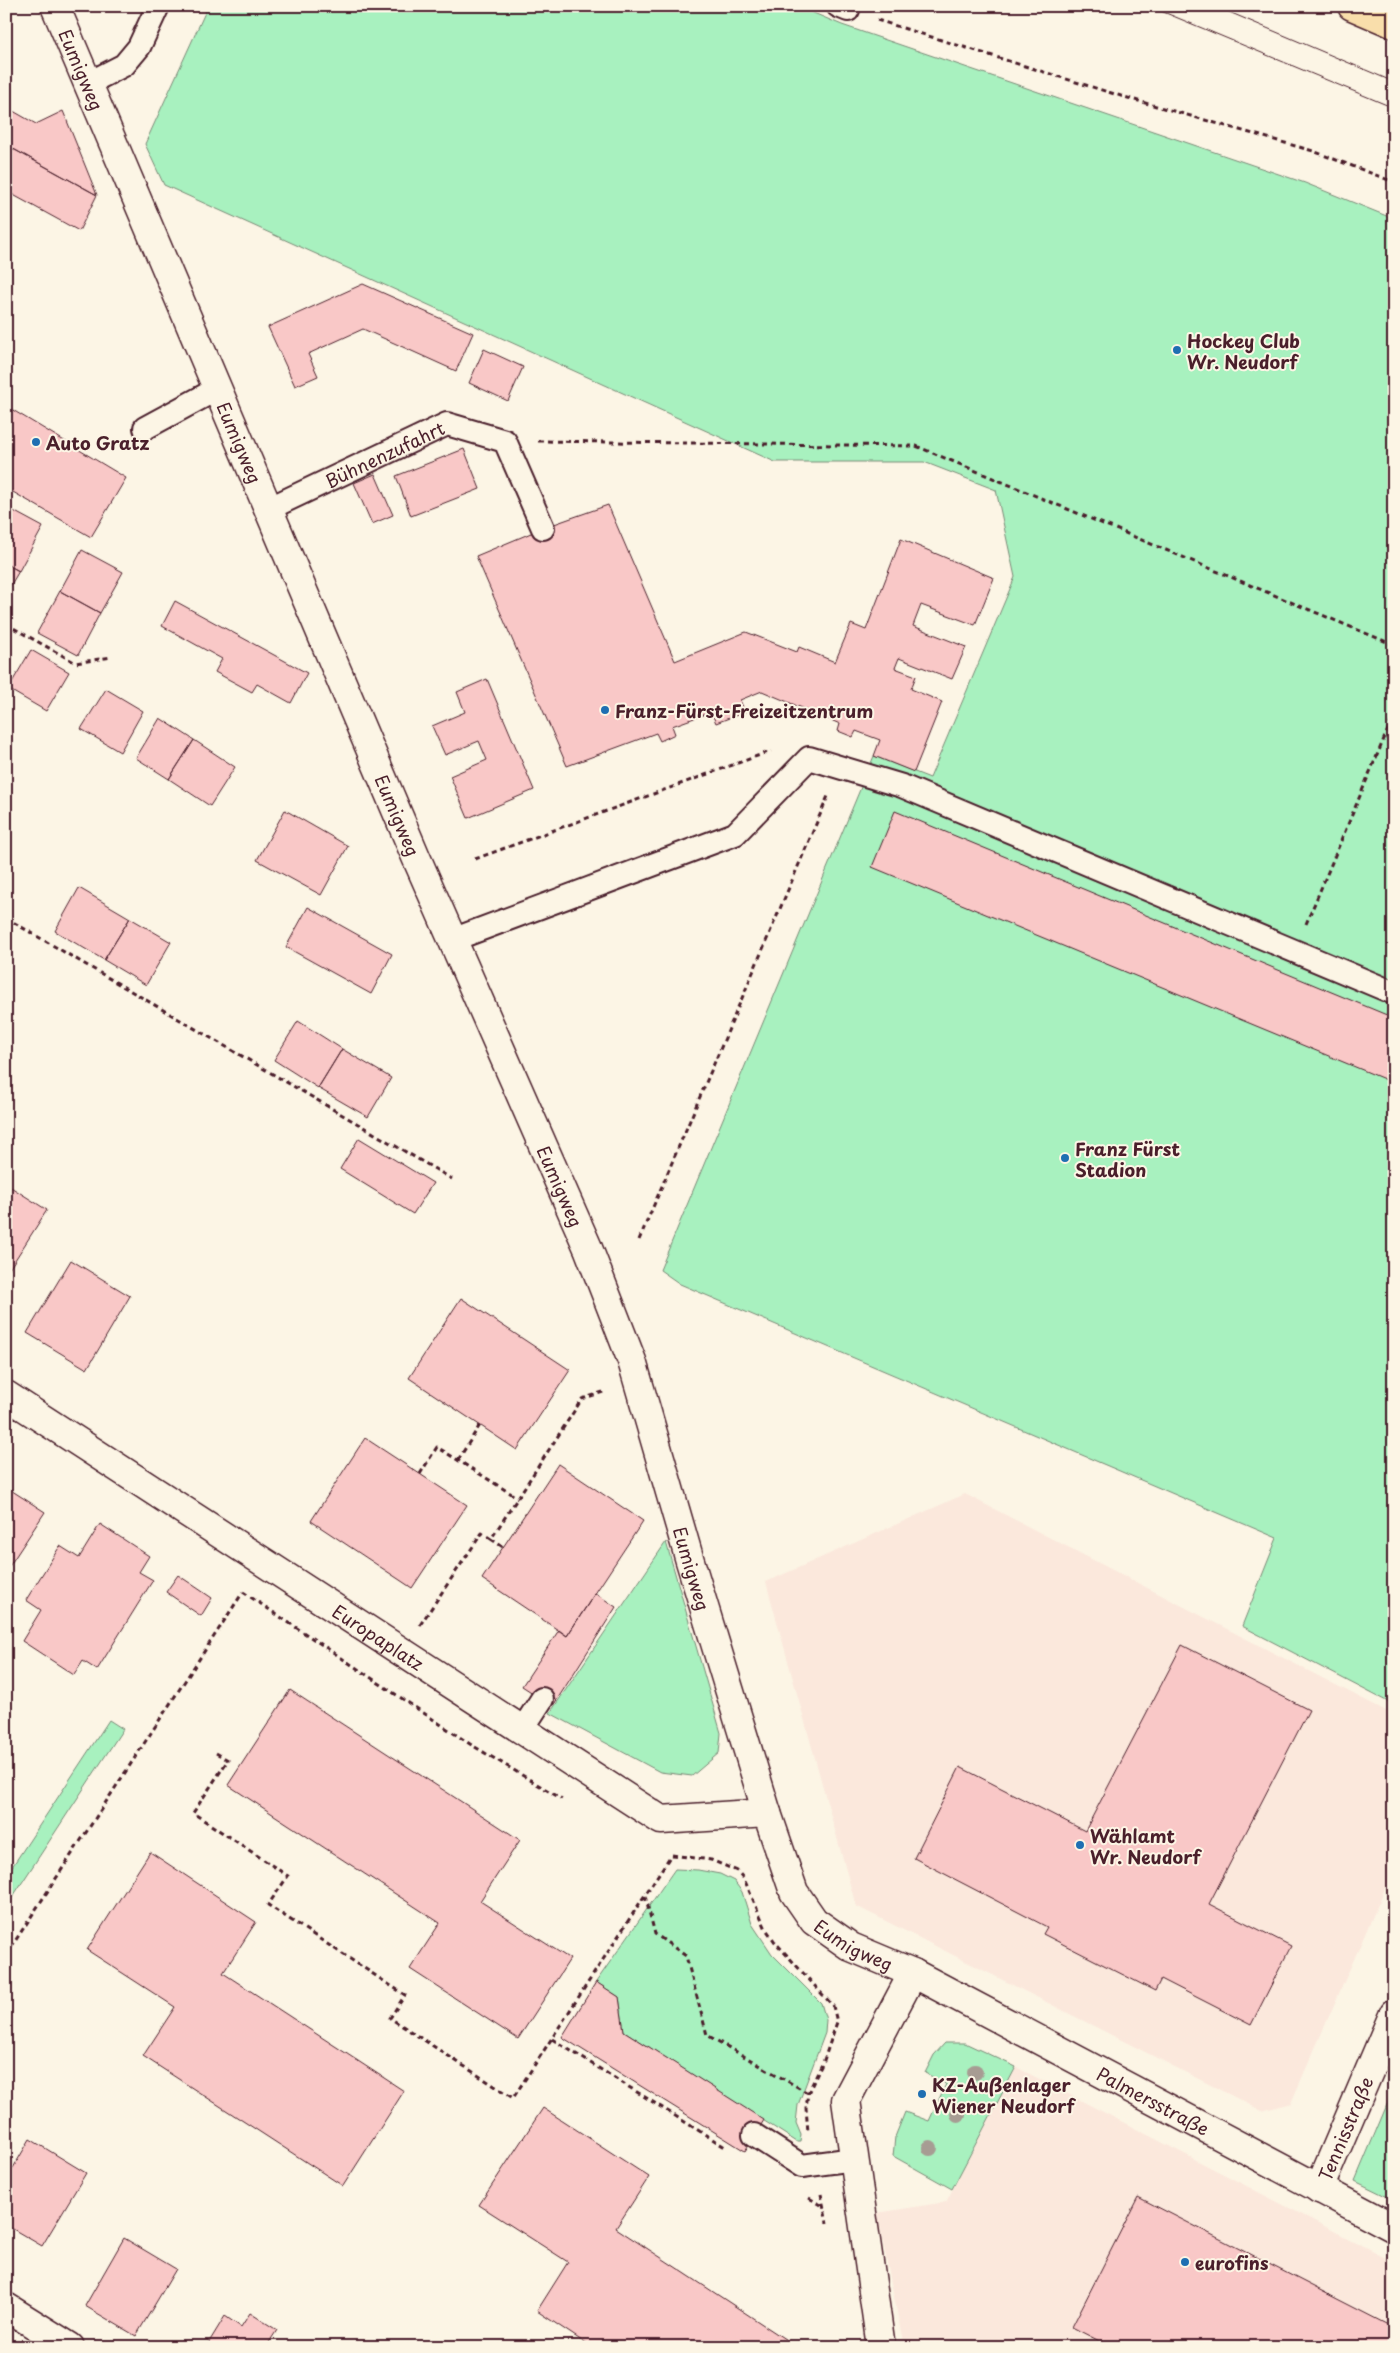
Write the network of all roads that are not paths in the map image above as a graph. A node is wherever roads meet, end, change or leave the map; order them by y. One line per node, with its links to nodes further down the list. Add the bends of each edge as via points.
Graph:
1 (54, 6): 5 (street, Eumigweg)
2 (158, 6): 5 (lane, via 139,47 124,65)
3 (1352, 6): 4 (main road)
4 (1394, 24)
5 (87, 84): 6 (street, Eumigweg)
6 (217, 389): 7 (lane); 8 (street, Eumigweg)
7 (144, 428)
8 (268, 509): 9 (lane, Bühnenzufahrt, via 447,424 505,441); 10 (street, Eumigweg)
9 (543, 528)
10 (452, 940): 11 (lane, via 735,834 809,758 902,786); 15 (street, Eumigweg, via 588,1248 632,1360)
11 (1394, 993)
12 (6, 1395): 14 (street, Europaplatz)
13 (542, 1699): 14 (lane)
14 (522, 1730): 15 (street, Europaplatz, via 662,1820)
15 (767, 1812): 16 (street, Eumigweg, via 794,1892 814,1921 851,1947)
16 (913, 1974): 19 (street, Eumigweg, via 846,2100); 20 (street, Palmersstraße)
17 (1394, 2013): 20 (street, Tennisstraße)
18 (754, 2136): 19 (lane, via 802,2166)
19 (854, 2159): 24 (street, Eumigweg)
20 (1319, 2189): 21 (street, Palmersstraße)
21 (1394, 2228)
22 (6, 2307): 23 (street)
23 (70, 2347)
24 (881, 2347)

